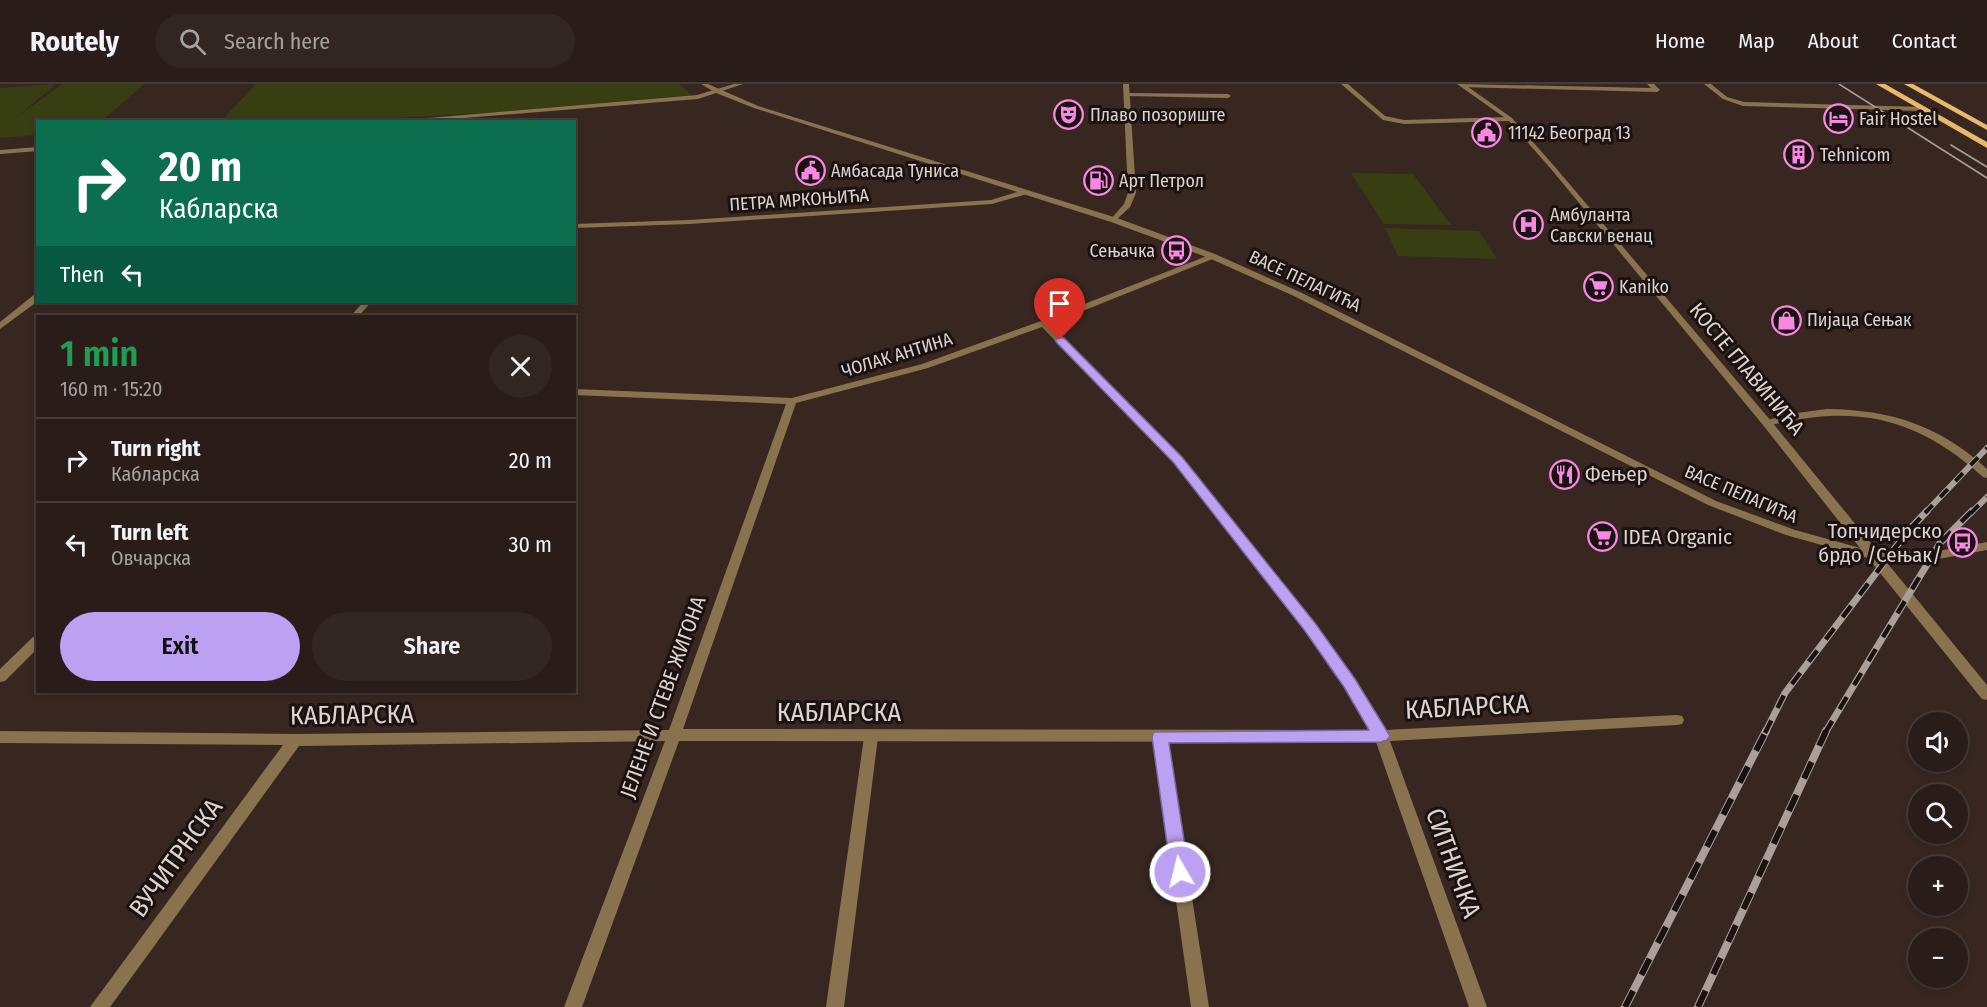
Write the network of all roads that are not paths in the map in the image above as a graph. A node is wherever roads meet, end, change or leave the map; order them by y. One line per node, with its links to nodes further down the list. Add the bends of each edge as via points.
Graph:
1 (704, 84): 10 (street, ВАСЕ ПЕЛАГИЋА)
2 (740, 84): 10 (street)
3 (1126, 84): 11 (street)
4 (1344, 84): 15 (street, via 1383,118 1404,122)
5 (1650, 84): 9 (street, via 1658,90)
6 (1707, 84): 13 (street, via 1725,98 1743,104)
7 (1880, 84): 13 (main road)
8 (1908, 84): 18 (main road)
9 (1461, 85): 15 (street, КОСТЕ ГЛАВИНИЋА)
10 (718, 92): 14 (street); 22 (street, ВАСЕ ПЕЛАГИЋА)
11 (1127, 94): 12 (street); 23 (street, via 1132,193 1128,206)
12 (1228, 96)
13 (1923, 109): 19 (main road)
14 (531, 110): 16 (street); 17 (street)
15 (1510, 119): 33 (street, КОСТЕ ГЛАВИНИЋА)
16 (408, 120)
17 (522, 120)
18 (1987, 128)
19 (1987, 145)
20 (36, 149): 21 (street)
21 (0, 152)
22 (1024, 192): 23 (street, ВАСЕ ПЕЛАГИЋА); 24 (street, ПЕТРА МРКОЊИЋА, via 992,202)
23 (1114, 220): 25 (street, ВАСЕ ПЕЛАГИЋА)
24 (576, 226)
25 (1212, 256): 29 (street, ЧОЛАК АНТИНА); 36 (street, ВАСЕ ПЕЛАГИЋА, via 1299,295 1758,524)
26 (36, 298): 30 (street)
27 (366, 303): 28 (street)
28 (356, 315)
29 (1044, 323): 32 (street, ЧОЛАК АНТИНА, via 925,366); 42 (street, СИТНИЧКА, via 1177,460 1310,627)
30 (0, 326)
31 (576, 392): 32 (street, ЧОЛАК АНТИНА)
32 (792, 401): 41 (street, ЈЕЛЕНЕ И СТЕВЕ ЖИГОНА)
33 (1767, 423): 34 (street, via 1795,414 1839,412 1894,418 1944,440); 36 (street, КОСТЕ ГЛАВИНИЋА)
34 (1987, 475)
35 (1987, 546): 36 (street, ВАСЕ ПЕЛАГИЋА, via 1933,556)
36 (1872, 555): 39 (street, КОСТЕ ГЛАВИНИЋА)
37 (36, 642): 38 (street)
38 (0, 677)
39 (1987, 695)
40 (1677, 720): 42 (street, КАБЛАРСКА)
41 (674, 735): 44 (street, КАБЛАРСКА); 46 (street, КАБЛАРСКА); 48 (street, ЈЕЛЕНЕ И СТЕВЕ ЖИГОНА)
42 (1381, 736): 45 (street, КАБЛАРСКА); 51 (street, СИТНИЧКА)
43 (0, 737): 46 (street, КАБЛАРСКА)
44 (871, 737): 45 (street, КАБЛАРСКА); 49 (street)
45 (1160, 737): 50 (street)
46 (295, 740): 47 (street, ВУЧИТРНСКА)
47 (99, 1007)
48 (573, 1007)
49 (835, 1007)
50 (1200, 1007)
51 (1478, 1007)

